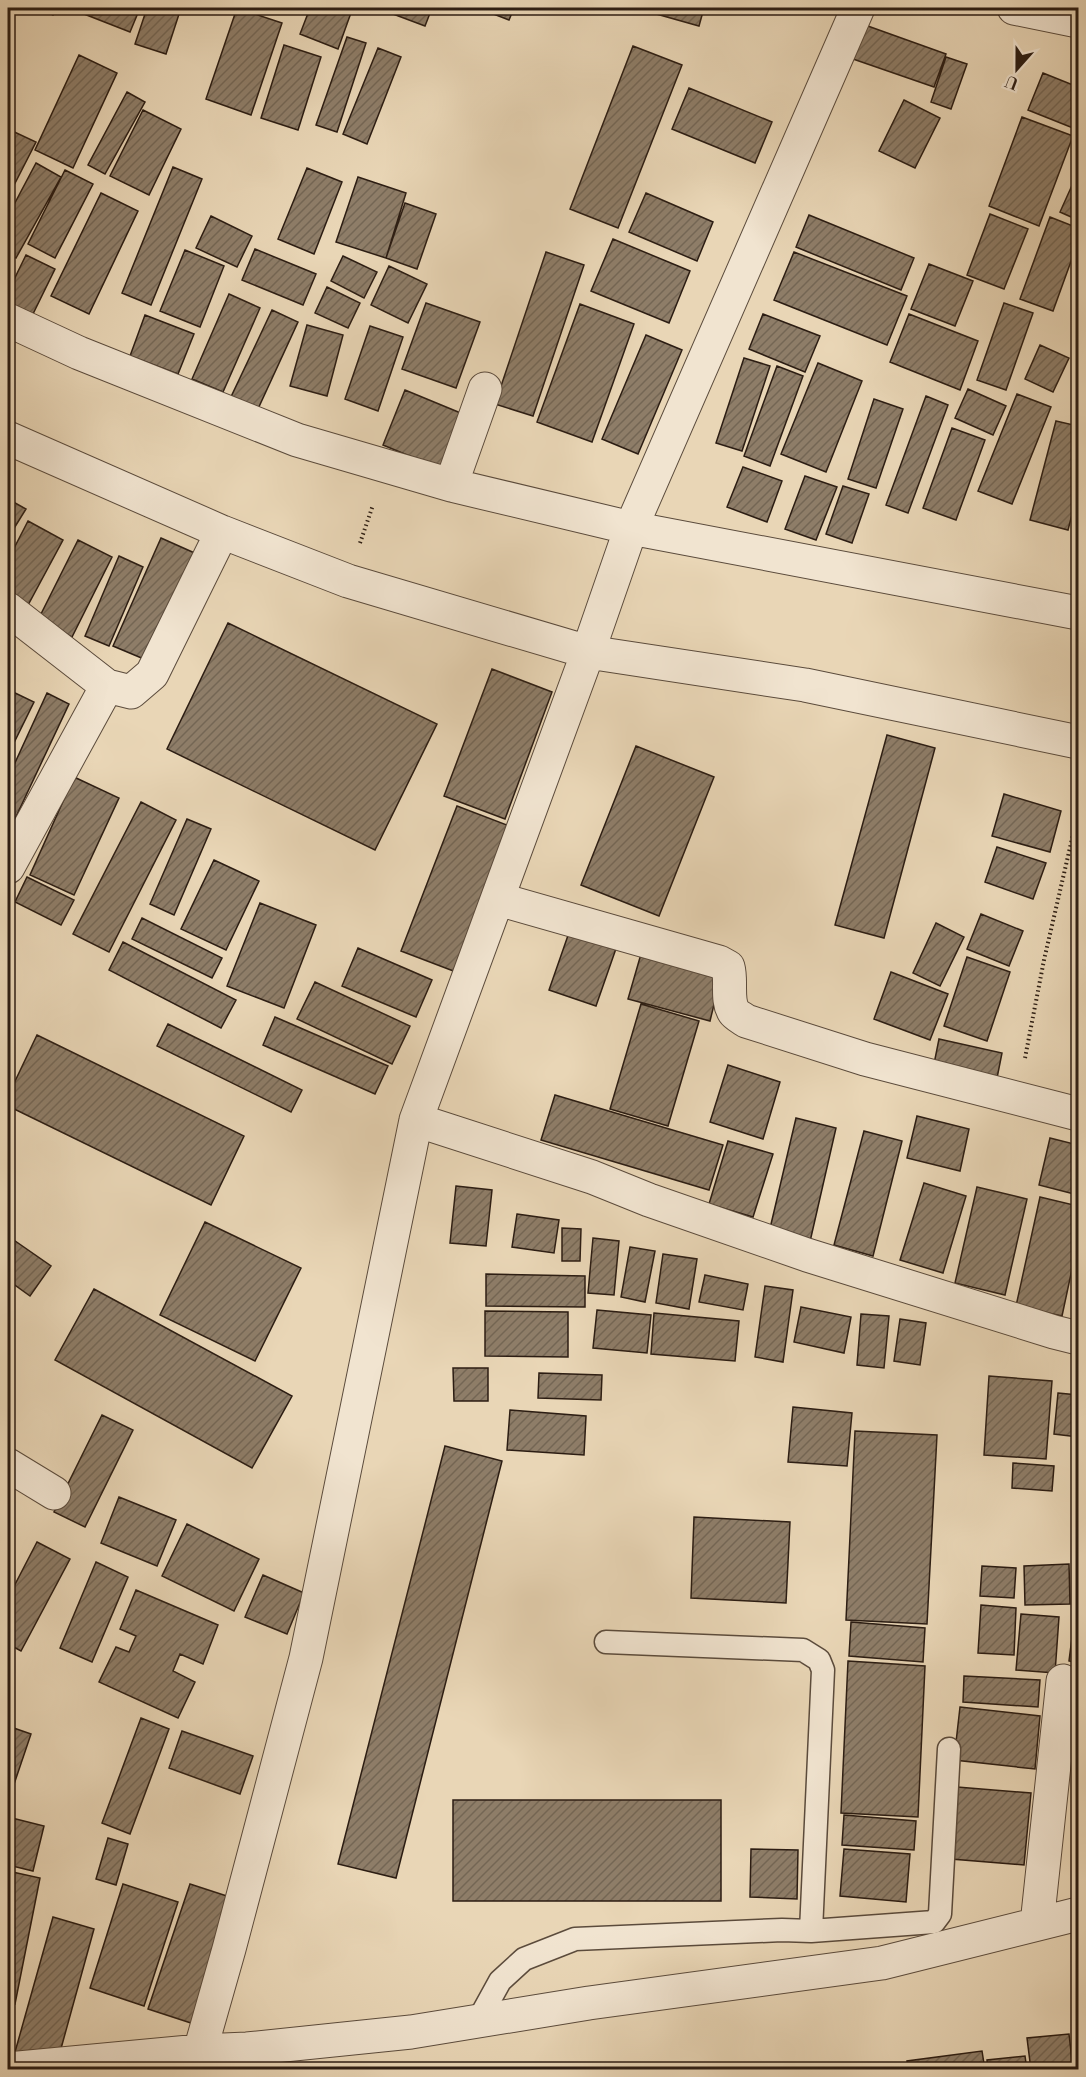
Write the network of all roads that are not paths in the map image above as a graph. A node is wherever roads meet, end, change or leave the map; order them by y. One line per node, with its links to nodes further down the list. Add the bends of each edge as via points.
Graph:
1 (858, 8): 9 (street)
2 (1014, 8): 3 (street)
3 (1078, 21)
4 (8, 320): 7 (street, via 79,353 297,440)
5 (485, 389): 7 (street)
6 (8, 438): 8 (street)
7 (451, 485): 9 (street)
8 (222, 532): 12 (street, via 348,581); 13 (street, via 152,674 131,692)
9 (628, 536): 11 (street); 12 (street)
10 (8, 609): 13 (street)
11 (1078, 613)
12 (593, 638): 14 (street); 16 (street)
13 (107, 686): 15 (street)
14 (1078, 742)
15 (8, 867)
16 (498, 899): 17 (street, via 718,962 728,967 734,1012 746,1021 865,1059); 18 (street)
17 (1078, 1114)
18 (416, 1120): 19 (street, via 592,1177 828,1262); 29 (street, via 306,1658)
19 (1078, 1338)
20 (8, 1465): 21 (street)
21 (54, 1492)
22 (606, 1642): 27 (lane, via 803,1650 819,1660 823,1670)
23 (1063, 1681): 26 (street)
24 (949, 1749): 27 (lane, via 940,1914 934,1922)
25 (1078, 1914): 26 (street)
26 (1036, 1924): 28 (street, via 882,1963)
27 (811, 1931): 28 (lane, via 575,1939 524,1959 500,1981)
28 (478, 2020): 29 (street, via 411,2032 247,2049)
29 (199, 2060): 30 (street)
30 (8, 2069)

